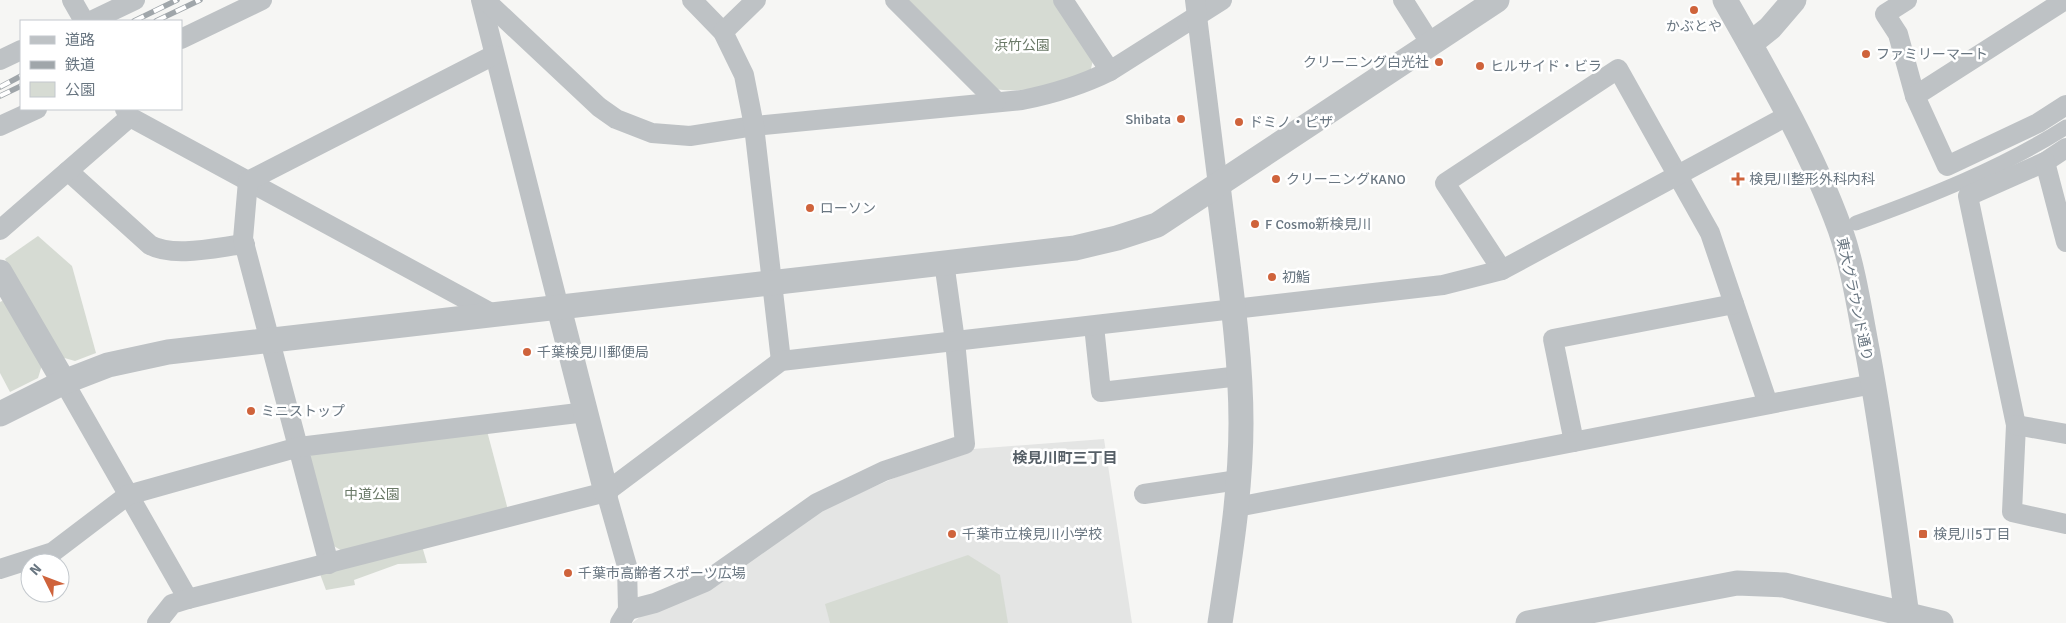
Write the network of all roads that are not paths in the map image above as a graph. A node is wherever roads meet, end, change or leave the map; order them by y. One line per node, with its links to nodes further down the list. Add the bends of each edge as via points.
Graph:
1 (72, 0): 17 (street)
2 (135, 0): 18 (street)
3 (262, 0): 20 (street)
4 (483, 0): 24 (street); 34 (street, via 616,119 652,133 671,135 714,134)
5 (692, 0): 19 (street)
6 (756, 0): 19 (street)
7 (896, 0): 28 (street)
8 (1063, 0): 26 (street)
9 (1222, 0): 16 (street)
10 (1403, 0): 21 (street)
11 (1498, 0): 21 (street)
12 (1725, 0): 22 (street, 東大グラウンド通り)
13 (1794, 0): 22 (street, via 1770,28)
14 (1907, 0): 27 (street, via 1885,14 1898,34)
15 (2065, 0): 27 (street)
16 (1196, 8): 26 (street); 41 (street)
17 (83, 20)
18 (86, 20)
19 (723, 32): 34 (street, via 744,75)
20 (182, 40)
21 (1431, 44): 41 (street)
22 (1750, 44): 32 (street, 東大グラウンド通り)
23 (20, 50): 25 (street)
24 (494, 55): 40 (street); 51 (street)
25 (0, 60)
26 (1110, 71): 28 (street, via 1046,95)
27 (1915, 96): 29 (street, via 1948,166 2038,123)
28 (996, 101): 34 (street)
29 (2066, 105)
30 (35, 110): 33 (street)
31 (128, 113): 38 (street); 40 (street)
32 (1789, 115): 39 (street); 60 (street, 東大グラウンド通り, via 1840,230 1857,295)
33 (0, 126)
34 (754, 126): 49 (street)
35 (2066, 127): 42 (street, via 2039,145 1957,183)
36 (2066, 148): 37 (street)
37 (2045, 162): 44 (street); 64 (street, via 1968,196)
38 (68, 171): 43 (street); 45 (street, via 159,250)
39 (1677, 175): 47 (street); 47 (street, via 1618,68 1445,183); 50 (street, via 1710,234)
40 (248, 181): 45 (street); 53 (street)
41 (1218, 185): 46 (street, via 1157,225 1117,238 1074,248); 52 (street)
42 (1856, 223)
43 (0, 230)
44 (2066, 242)
45 (245, 244): 56 (street)
46 (944, 262): 49 (street); 55 (street)
47 (1502, 270): 52 (street, via 1443,285)
48 (0, 272): 59 (street)
49 (770, 282): 51 (street); 57 (street)
50 (1734, 304): 61 (street); 66 (street, via 1553,339)
51 (559, 308): 53 (street); 62 (street)
52 (1232, 310): 54 (street); 58 (street)
53 (493, 314): 56 (street)
54 (1094, 326): 55 (street); 58 (street, via 1101,392)
55 (955, 341): 57 (street); 77 (street, via 965,444 884,472 817,503 706,582)
56 (271, 342): 59 (street, via 168,352 108,365); 67 (street)
57 (781, 361): 69 (street)
58 (1240, 376): 68 (street)
59 (64, 382): 63 (street); 71 (street)
60 (1873, 384): 61 (street); 79 (street, 東大グラウンド通り)
61 (1768, 404): 66 (street)
62 (586, 412): 67 (street); 69 (street)
63 (0, 414)
64 (2016, 425): 65 (street); 73 (street, via 2012,512)
65 (2066, 434)
66 (1574, 442): 72 (street)
67 (299, 447): 71 (street); 74 (street)
68 (1238, 480): 70 (street); 72 (street)
69 (606, 492): 74 (street); 77 (street, via 627,566)
70 (1144, 494)
71 (128, 495): 75 (street, via 53,552); 76 (street)
72 (1237, 507): 81 (street)
73 (2066, 524)
74 (329, 564): 76 (street)
75 (0, 569)
76 (188, 599): 80 (street, via 172,604)
77 (624, 617)
78 (1585, 618): 79 (street, via 1737,583 1784,585); 82 (street)
79 (1907, 619): 83 (street)
80 (157, 623)
81 (1220, 623)
82 (1528, 623)
83 (1941, 623)

